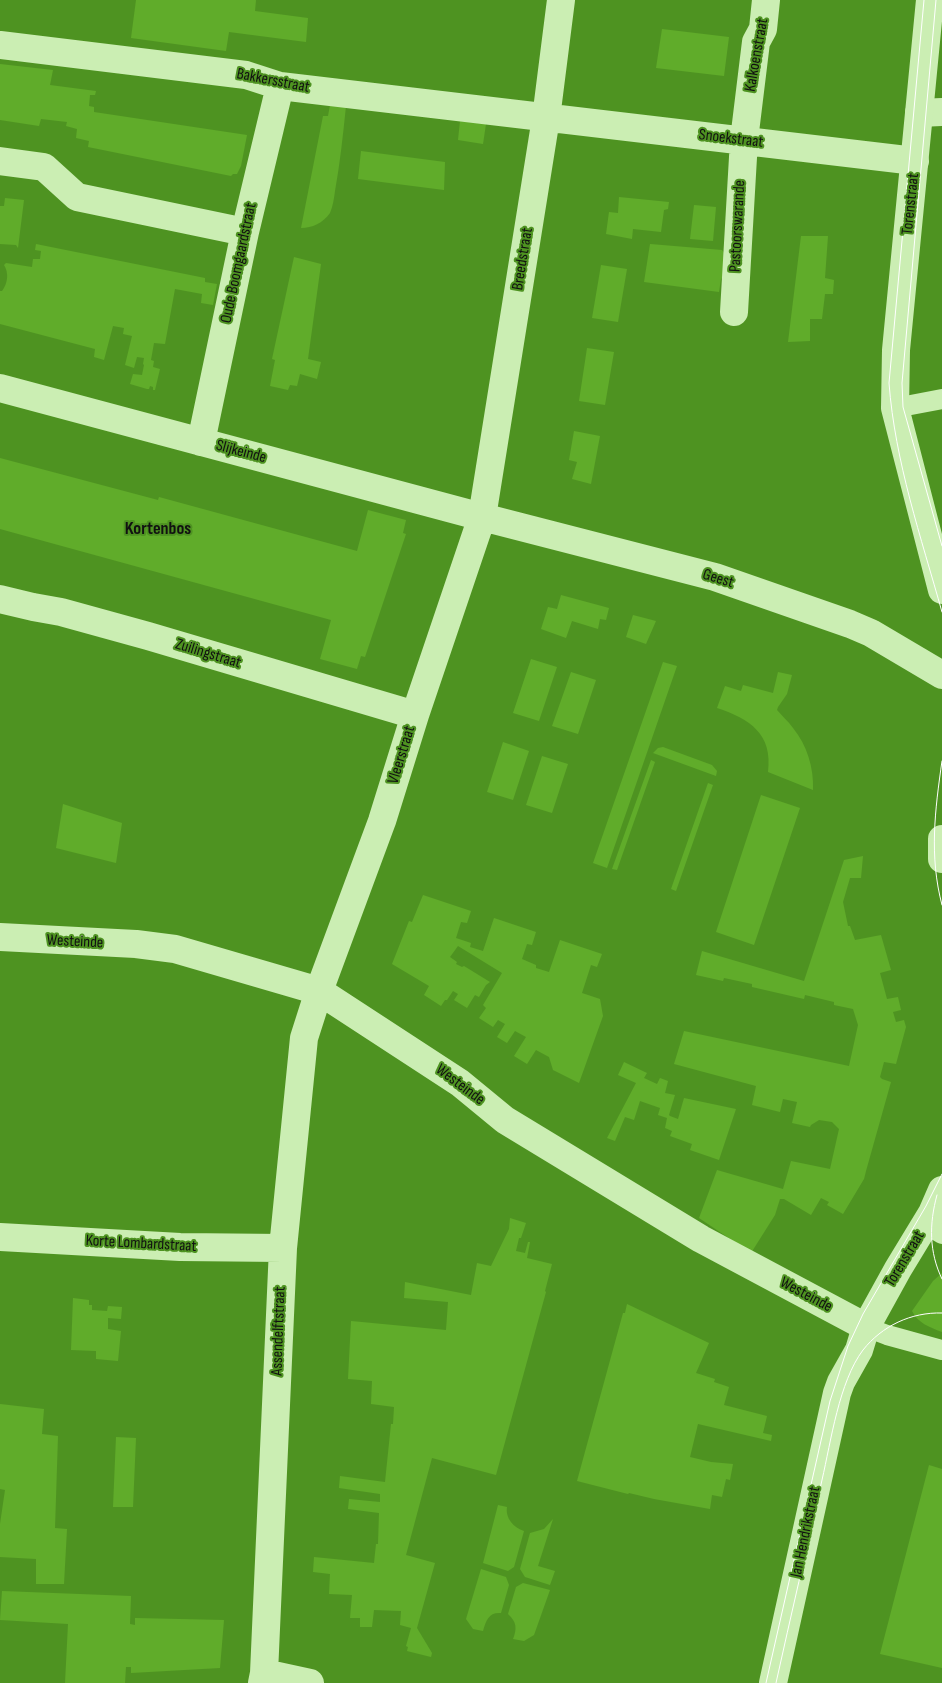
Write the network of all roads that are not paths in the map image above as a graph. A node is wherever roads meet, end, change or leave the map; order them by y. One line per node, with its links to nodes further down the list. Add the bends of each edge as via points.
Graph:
1 (561, 0): 7 (street, Breedstraat)
2 (766, 0): 8 (street, Kalkoenstraat, via 763,28 756,42)
3 (930, 0): 6 (street, Torenstraat)
4 (0, 45): 5 (street, Bakkersstraat, via 246,75)
5 (280, 86): 7 (street, Bakkersstraat); 11 (street, Oude Boomgaardstraat)
6 (934, 112): 10 (street, Torenstraat)
7 (546, 118): 8 (street, Snoekstraat); 17 (street, Breedstraat)
8 (744, 140): 10 (street, Snoekstraat); 12 (street, Pastoorswarande)
9 (0, 161): 11 (street, via 44,167 77,197)
10 (915, 161): 15 (street, Torenstraat, via 896,350)
11 (245, 232): 16 (street, Oude Boomgaardstraat)
12 (734, 312)
13 (0, 388): 16 (street, Slijkeinde)
14 (942, 399): 15 (street)
15 (895, 408): 18 (street, Torenstraat)
16 (202, 442): 17 (street, Slijkeinde)
17 (482, 517): 20 (street, Geest, via 715,577 871,633); 21 (street, Vleerstraat)
18 (942, 590)
19 (0, 599): 21 (street, Zuilingstraat, via 148,636)
20 (942, 675)
21 (415, 715): 25 (street, Vleerstraat, via 382,821)
22 (942, 838): 23 (street)
23 (942, 859)
24 (0, 937): 25 (street, Westeinde, via 175,949)
25 (319, 991): 29 (street, Assendelftstraat, via 304,1038); 30 (street, Westeinde, via 460,1083 505,1120 701,1239)
26 (942, 1190): 27 (street, Torenstraat, via 932,1213)
27 (934, 1229): 30 (street, Torenstraat)
28 (0, 1237): 29 (street, Korte Lombardstraat, via 180,1247)
29 (283, 1248): 32 (street, Assendelftstraat)
30 (876, 1331): 31 (street); 34 (street, Jan Hendrikstraat, via 854,1340 842,1368)
31 (942, 1350)
32 (263, 1678): 33 (street)
33 (310, 1683)
34 (773, 1683)

